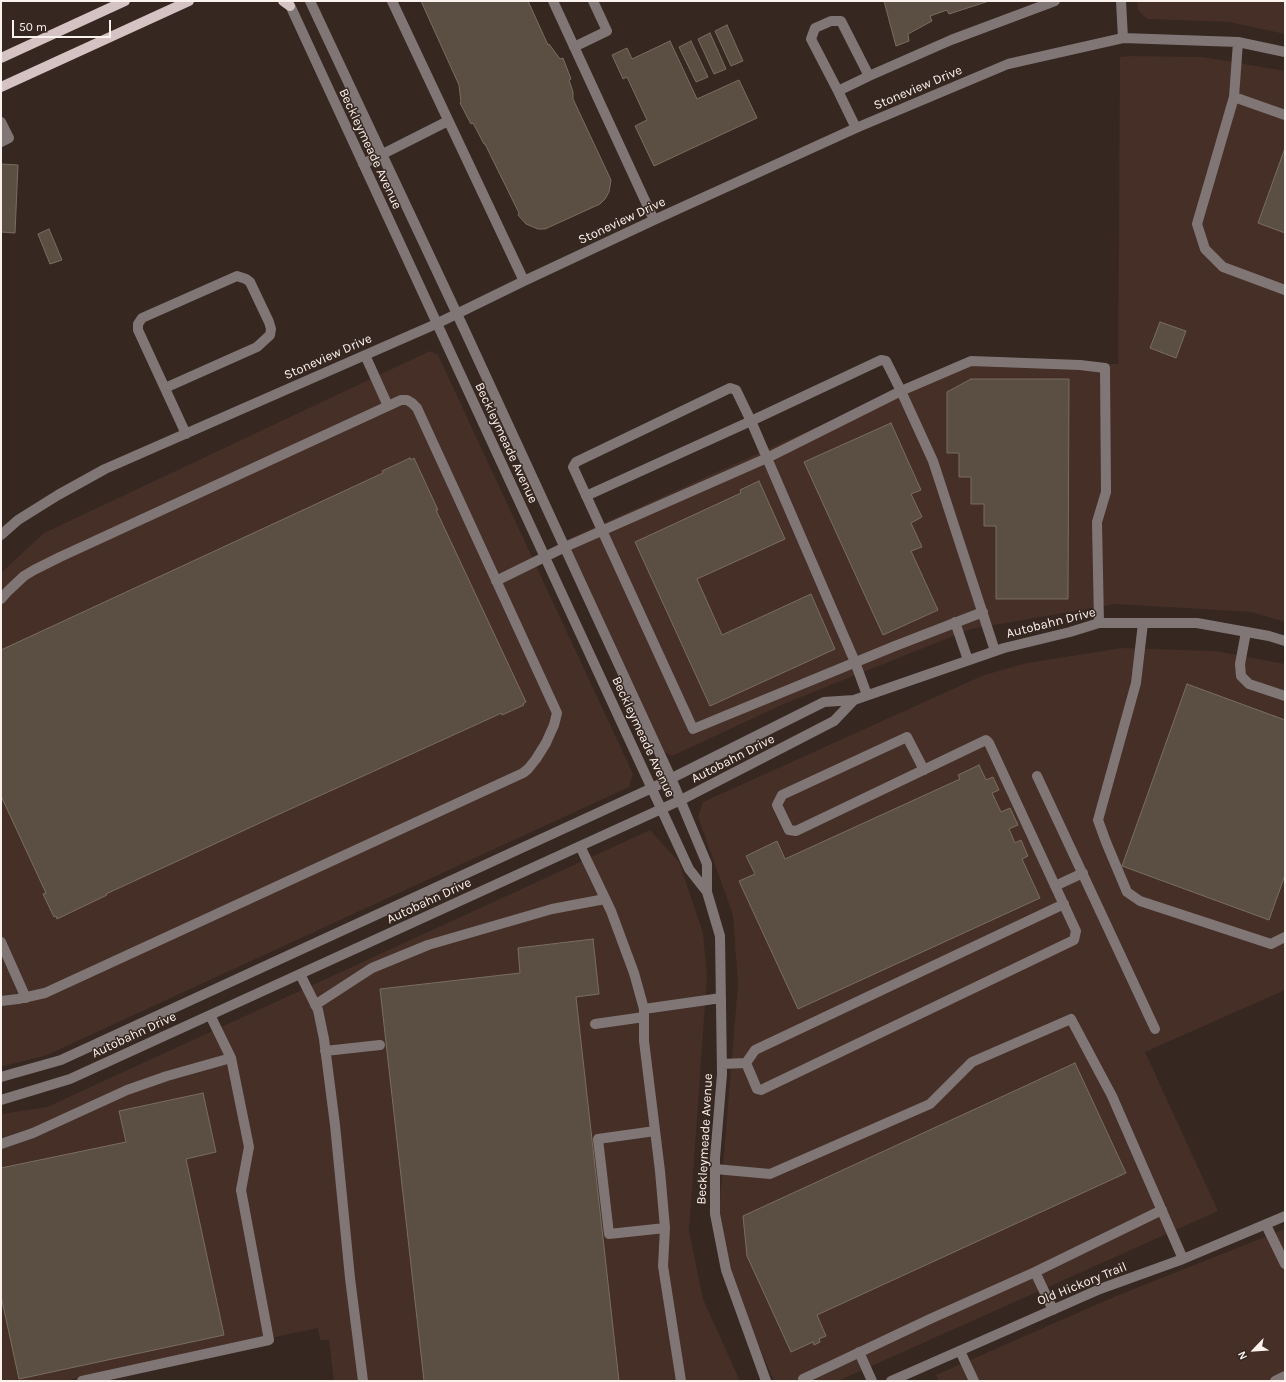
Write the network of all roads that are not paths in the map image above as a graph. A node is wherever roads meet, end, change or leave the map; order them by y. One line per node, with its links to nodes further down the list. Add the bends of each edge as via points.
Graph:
1 (125, 1): 14 (main road)
2 (189, 1): 16 (main road)
3 (310, 1): 24 (street, Beckleymeade Avenue)
4 (392, 1): 20 (street)
5 (553, 1): 12 (street)
6 (593, 1): 12 (street, via 607,31)
7 (1055, 1): 15 (street, via 951,40)
8 (1121, 1): 10 (street)
9 (287, 3): 25 (street, Beckleymeade Avenue)
10 (1123, 38): 11 (street, Stoneview Drive); 22 (street, Stoneview Drive, via 1008,64)
11 (1238, 42): 13 (street, Stoneview Drive); 18 (street)
12 (574, 47): 26 (street)
13 (1285, 52)
14 (1, 58)
15 (869, 76): 17 (street); 17 (street, via 842,21 831,21 815,28 811,39)
16 (1, 87)
17 (838, 91): 22 (street)
18 (1234, 97): 19 (street); 28 (street, via 1197,224 1205,250 1223,267)
19 (1285, 115)
20 (448, 121): 24 (street); 27 (street)
21 (1, 122): 23 (street, via 9,138)
22 (856, 128): 26 (street, Stoneview Drive)
23 (1, 142)
24 (382, 154): 25 (street); 29 (street, Beckleymeade Avenue)
25 (362, 164): 30 (street, Beckleymeade Avenue)
26 (654, 220): 27 (street, Stoneview Drive)
27 (524, 281): 29 (street, Stoneview Drive)
28 (1285, 290)
29 (457, 314): 30 (street, Stoneview Drive); 41 (street, Beckleymeade Avenue)
30 (436, 324): 31 (street, Stoneview Drive); 42 (street, Beckleymeade Avenue)
31 (365, 355): 34 (street); 36 (street, Stoneview Drive)
32 (165, 388): 32 (street, via 138,330 142,318 237,276 250,282 269,322 270,335 257,347); 36 (street)
33 (901, 391): 35 (street, via 886,361 881,360); 37 (street); 45 (street, via 933,461); 47 (street, via 971,361 1105,368 1106,492 1097,522)
34 (388, 406): 43 (street, via 401,400 412,403 417,408); 44 (street, via 34,570 16,583)
35 (751, 421): 37 (street); 38 (street); 38 (street, via 736,390 730,388 576,462 572,467)
36 (186, 434): 40 (street, Stoneview Drive, via 105,469 58,495)
37 (767, 458): 39 (street); 53 (street)
38 (586, 496): 39 (street)
39 (602, 531): 41 (street); 53 (street, via 693,729)
40 (1, 535)
41 (565, 547): 42 (street); 59 (street, Beckleymeade Avenue)
42 (544, 557): 43 (street); 60 (street, Beckleymeade Avenue)
43 (496, 580): 72 (street, via 557,713 546,743 528,769 52,990)
44 (1, 599)
45 (983, 612): 46 (street); 51 (street)
46 (955, 622): 52 (street); 53 (street)
47 (1099, 623): 48 (street, Autobahn Drive); 51 (street, Autobahn Drive)
48 (1143, 624): 49 (street, Autobahn Drive, via 1197,624); 69 (street, via 1136,683 1098,820 1127,892 1140,901 1272,944)
49 (1246, 632): 50 (street, Autobahn Drive); 55 (street, via 1240,664 1241,676 1249,684)
50 (1285, 641)
51 (996, 651): 52 (street, Autobahn Drive)
52 (968, 660): 54 (street, Autobahn Drive)
53 (855, 662): 54 (street)
54 (867, 696): 56 (street, Autobahn Drive)
55 (1285, 696)
56 (854, 700): 59 (street, Autobahn Drive, via 824,702); 61 (street, Autobahn Drive, via 834,721)
57 (924, 770): 57 (street, via 796,831 789,830 777,805 782,795 907,737); 65 (street, via 986,740)
58 (1037, 776): 64 (street)
59 (671, 778): 60 (street, Autobahn Drive); 61 (street, Beckleymeade Avenue)
60 (652, 788): 62 (street, Beckleymeade Avenue); 85 (street, Autobahn Drive, via 61,1060)
61 (681, 800): 62 (street, Autobahn Drive); 66 (street, Beckleymeade Avenue, via 707,864)
62 (662, 808): 63 (street, Autobahn Drive); 66 (street, Beckleymeade Avenue, via 688,868)
63 (580, 846): 67 (street); 71 (street, Autobahn Drive)
64 (1083, 873): 65 (street); 79 (street)
65 (1055, 886): 68 (street)
66 (707, 892): 73 (street, Beckleymeade Avenue, via 720,936)
67 (605, 899): 75 (street, via 552,909 428,945 372,968); 76 (street, via 634,973)
68 (1064, 904): 83 (street, via 755,1050); 83 (street, via 1076,931 1074,940 761,1090 757,1089)
69 (1285, 937)
70 (1, 942): 72 (street)
71 (300, 974): 75 (street); 77 (street, Autobahn Drive)
72 (26, 998): 74 (street)
73 (721, 998): 76 (street); 84 (street, Beckleymeade Avenue)
74 (1, 1001)
75 (315, 1005): 81 (street)
76 (644, 1013): 78 (street); 87 (street, via 644,1041)
77 (210, 1015): 82 (street); 86 (street, Autobahn Drive, via 70,1079)
78 (595, 1024)
79 (1155, 1029)
80 (380, 1045): 81 (street)
81 (325, 1051): 103 (street)
82 (231, 1058): 88 (street, via 127,1090 34,1133); 102 (street, via 249,1147 241,1190 269,1340)
83 (746, 1063): 84 (street)
84 (722, 1064): 89 (street, Beckleymeade Avenue)
85 (1, 1077)
86 (1, 1100)
87 (654, 1131): 93 (street); 93 (street, via 598,1139 609,1234)
88 (1, 1144)
89 (715, 1169): 90 (street, via 770,1174 930,1104 972,1062 1071,1018 1112,1096); 105 (street, Beckleymeade Avenue, via 715,1214 726,1270)
90 (1162, 1210): 94 (street); 96 (street)
91 (1285, 1216): 92 (street, Old Hickory Trail)
92 (1266, 1225): 94 (street, Old Hickory Trail); 95 (street)
93 (665, 1228): 104 (street, via 663,1266)
94 (1183, 1260): 97 (street, Old Hickory Trail, via 1100,1289)
95 (1285, 1264)
96 (1035, 1272): 97 (street); 99 (street)
97 (1053, 1310): 98 (street, Old Hickory Trail)
98 (960, 1351): 107 (street, Old Hickory Trail); 108 (street)
99 (859, 1352): 101 (street); 106 (street)
100 (1285, 1376): 109 (street)
101 (803, 1379)
102 (82, 1381)
103 (363, 1381)
104 (681, 1381)
105 (766, 1381)
106 (872, 1381)
107 (891, 1381)
108 (974, 1381)
109 (1275, 1381)

